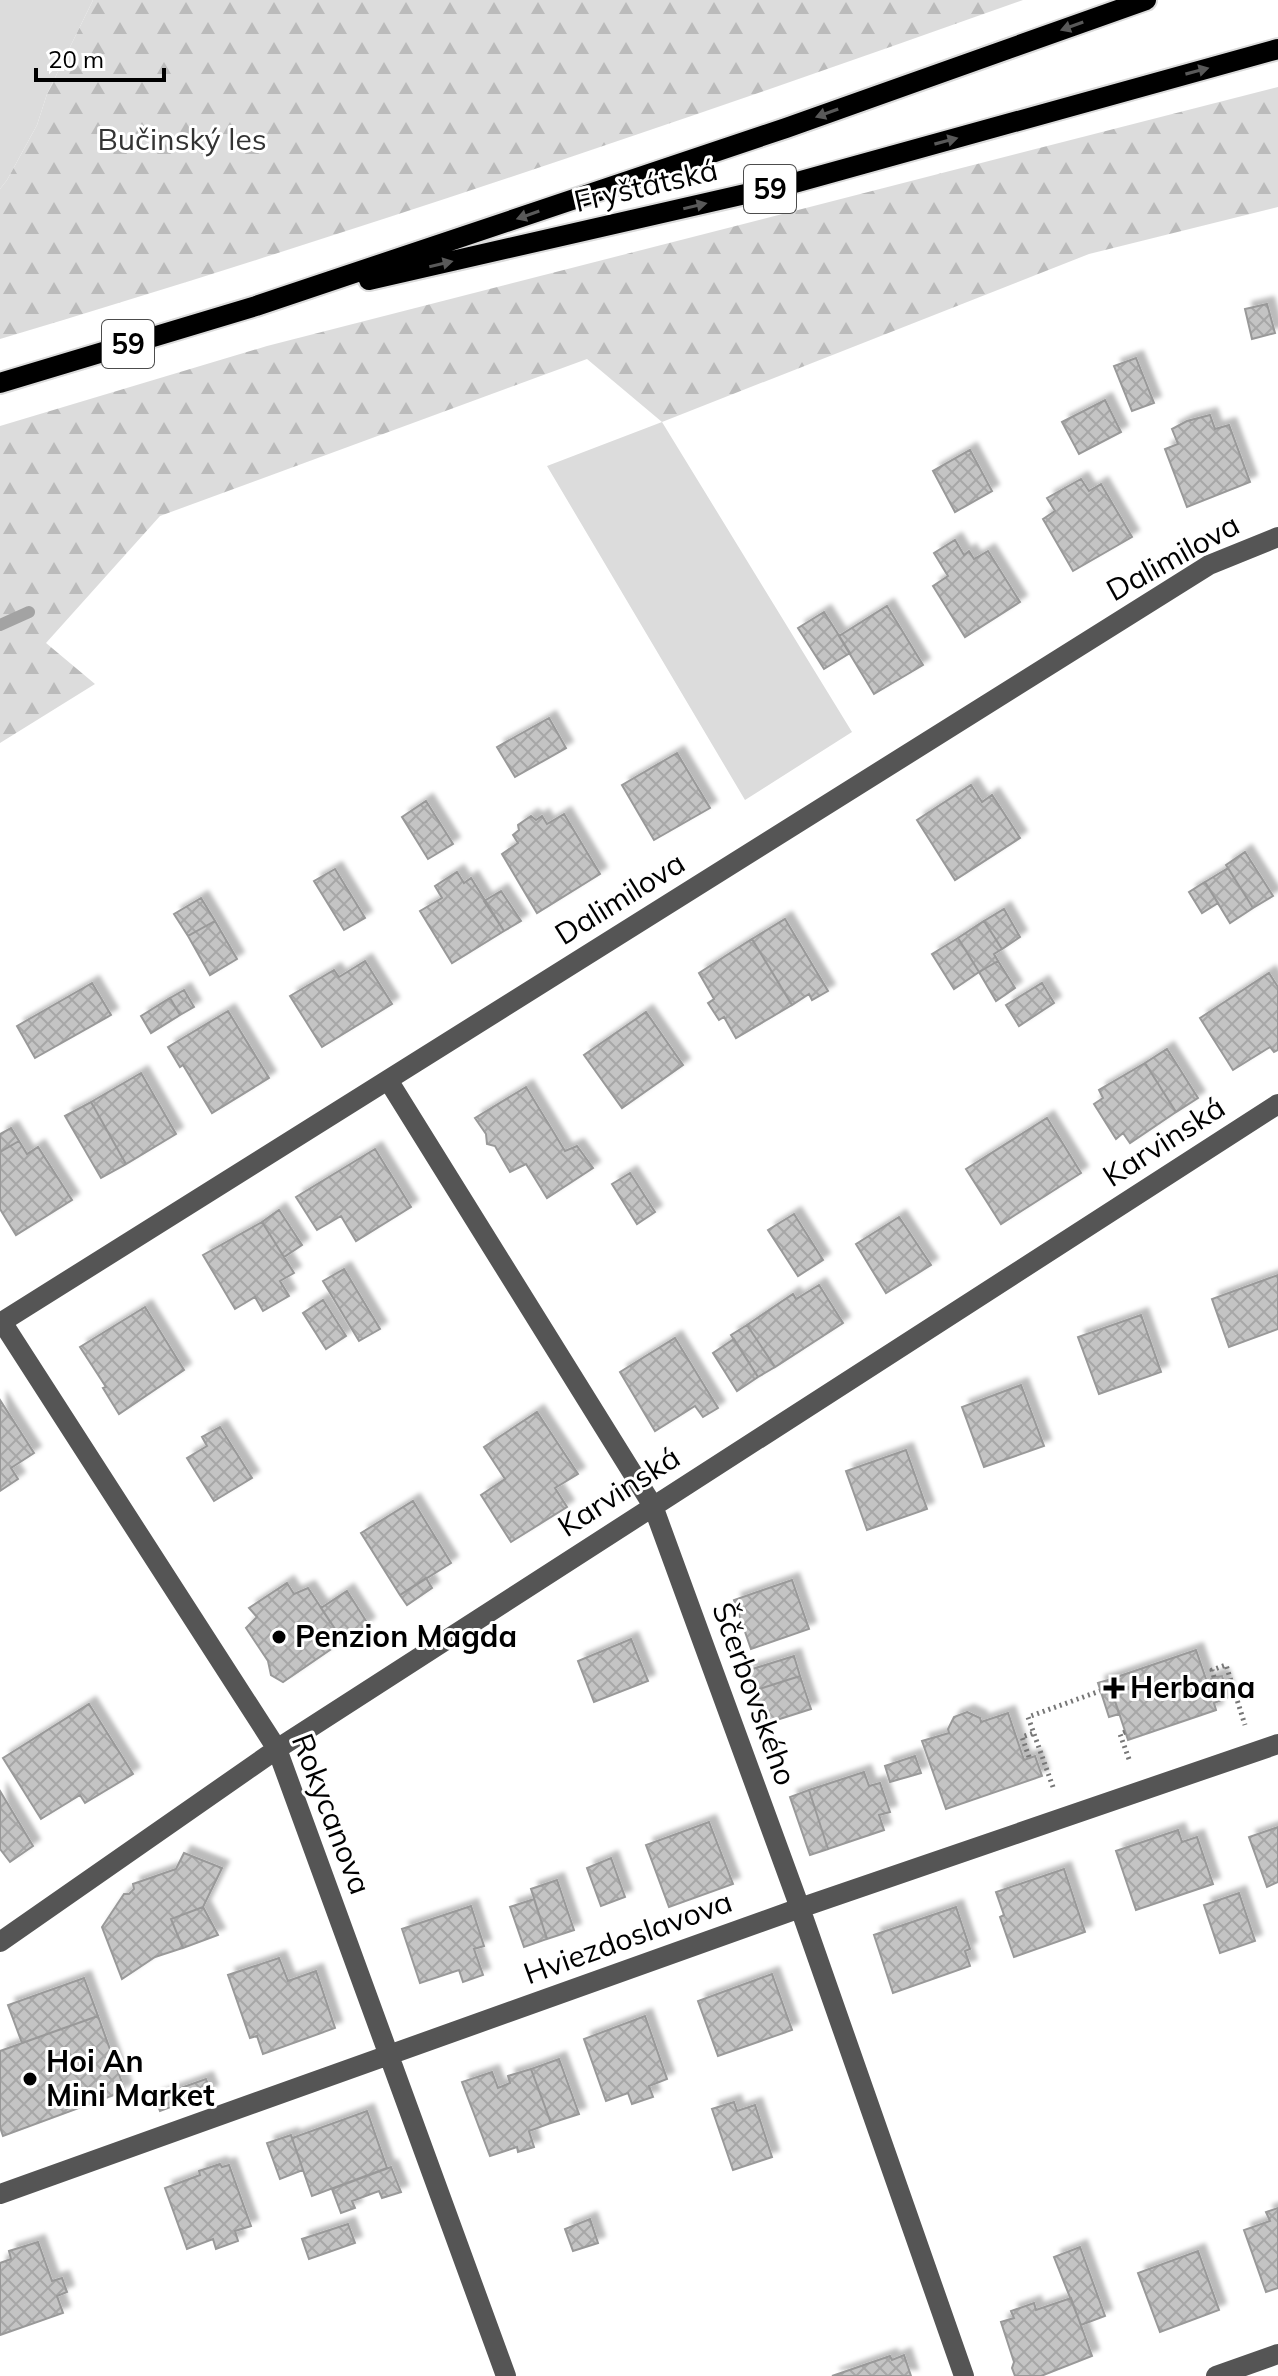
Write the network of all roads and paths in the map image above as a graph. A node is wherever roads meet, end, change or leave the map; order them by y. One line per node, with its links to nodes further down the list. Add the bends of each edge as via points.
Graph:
1 (1146, 0): 3 (main road, Fryštátská / 59, one-way to 3)
2 (1278, 49): 3 (main road, Fryštátská / 59, one-way to 2, via 794,183)
3 (256, 306): 4 (main road, Fryštátská / 59)
4 (0, 383)
5 (1278, 537): 6 (street, Dalimilova, via 1209,565)
6 (388, 1080): 8 (street, Dalimilova); 9 (street, Ščerbovského)
7 (1278, 1104): 9 (street, Karvinská)
8 (1, 1323): 16 (street, Rokycanova)
9 (653, 1506): 16 (street, Karvinská); 20 (street, Ščerbovského)
10 (1214, 1677): 17 (path, via 1212,1670 1226,1665)
11 (1100, 1691): 13 (path, via 1028,1717)
12 (1125, 1732): 14 (path, via 1120,1734)
13 (1034, 1733): 18 (path, via 1022,1737); 19 (path)
14 (1124, 1742)
15 (1278, 1744): 17 (street, Hviezdoslavova)
16 (277, 1749): 21 (street, Karvinská); 22 (street, Rokycanova)
17 (1254, 1752): 19 (street, Hviezdoslavova)
18 (1029, 1757)
19 (1064, 1818): 20 (street, Hviezdoslavova)
20 (800, 1908): 22 (street, Hviezdoslavova); 26 (street, Ščerbovského)
21 (0, 1942)
22 (389, 2056): 23 (street, Hviezdoslavova); 25 (street, Rokycanova)
23 (0, 2194)
24 (1278, 2354): 27 (street)
25 (506, 2376)
26 (964, 2376)
27 (1216, 2376)

